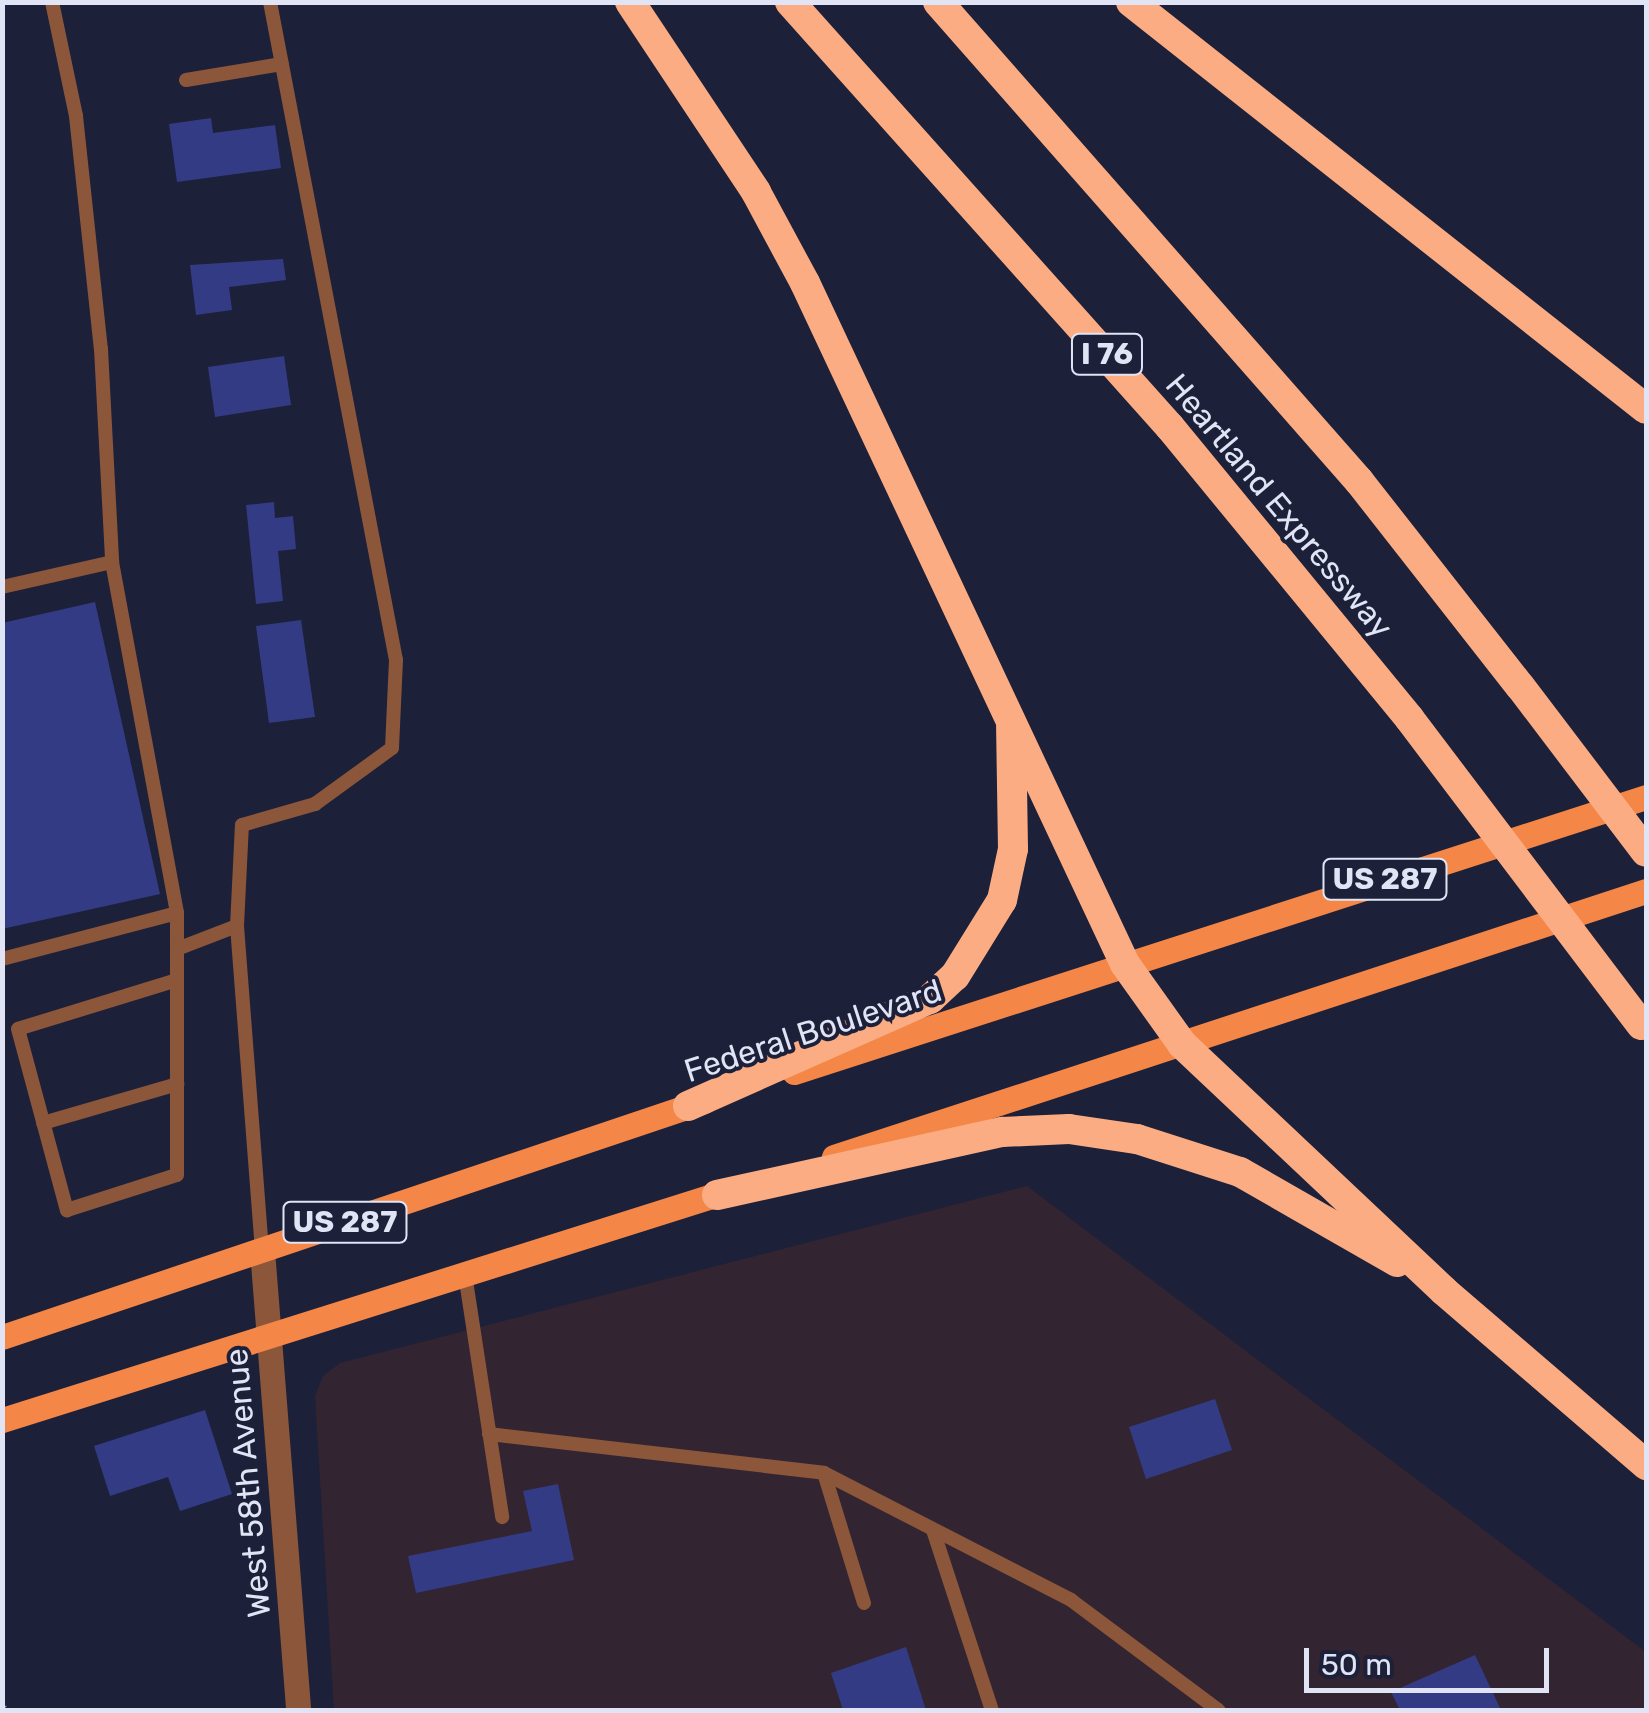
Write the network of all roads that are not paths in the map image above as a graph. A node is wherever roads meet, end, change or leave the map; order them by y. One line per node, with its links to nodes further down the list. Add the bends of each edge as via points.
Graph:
1 (52, 2): 10 (lane, via 80,155 101,349)
2 (270, 2): 7 (lane)
3 (630, 2): 12 (highway, via 756,192 806,284)
4 (790, 2): 22 (highway, Heartland Expressway / I 76, bridge, via 1158,412 1409,718)
5 (938, 2): 14 (highway, bridge, via 1346,466)
6 (1131, 2): 9 (highway)
7 (282, 64): 8 (lane); 17 (lane, via 396,660 392,748 315,804 242,825)
8 (186, 80)
9 (1646, 410)
10 (112, 562): 11 (lane); 16 (lane)
11 (2, 587)
12 (1010, 714): 20 (highway); 25 (highway, via 1010,866 1002,900 956,976 930,999)
13 (1646, 797): 20 (main road, Federal Boulevard / US 287)
14 (1646, 852)
15 (1646, 890): 23 (main road, US 287)
16 (177, 914): 18 (lane); 19 (lane)
17 (236, 926): 18 (lane); 28 (lane)
18 (177, 949): 21 (lane)
19 (2, 959)
20 (1125, 964): 23 (highway); 25 (main road, Federal Boulevard / US 287)
21 (176, 980): 24 (lane); 26 (lane, via 18,1029)
22 (1644, 1029)
23 (1182, 1044): 27 (main road, US 287); 30 (highway)
24 (177, 1084): 26 (lane); 26 (lane, via 177,1176 67,1210)
25 (688, 1106): 28 (main road, Federal Boulevard / US 287)
26 (43, 1123)
27 (717, 1195): 29 (main road, US 287); 30 (highway, via 1002,1132 1069,1129 1136,1139 1240,1172)
28 (262, 1250): 31 (street, West 58th Avenue); 32 (main road, Federal Boulevard / US 287)
29 (465, 1274): 31 (main road, US 287); 34 (lane)
30 (1444, 1291): 35 (highway)
31 (268, 1334): 33 (main road, US 287); 40 (street, West 58th Avenue)
32 (2, 1337)
33 (2, 1420)
34 (489, 1434): 36 (lane); 37 (lane)
35 (1646, 1465)
36 (824, 1473): 38 (lane); 39 (lane)
37 (502, 1517)
38 (934, 1530): 41 (lane); 42 (lane, via 1071,1600)
39 (864, 1604)
40 (298, 1710)
41 (992, 1710)
42 (1218, 1710)

